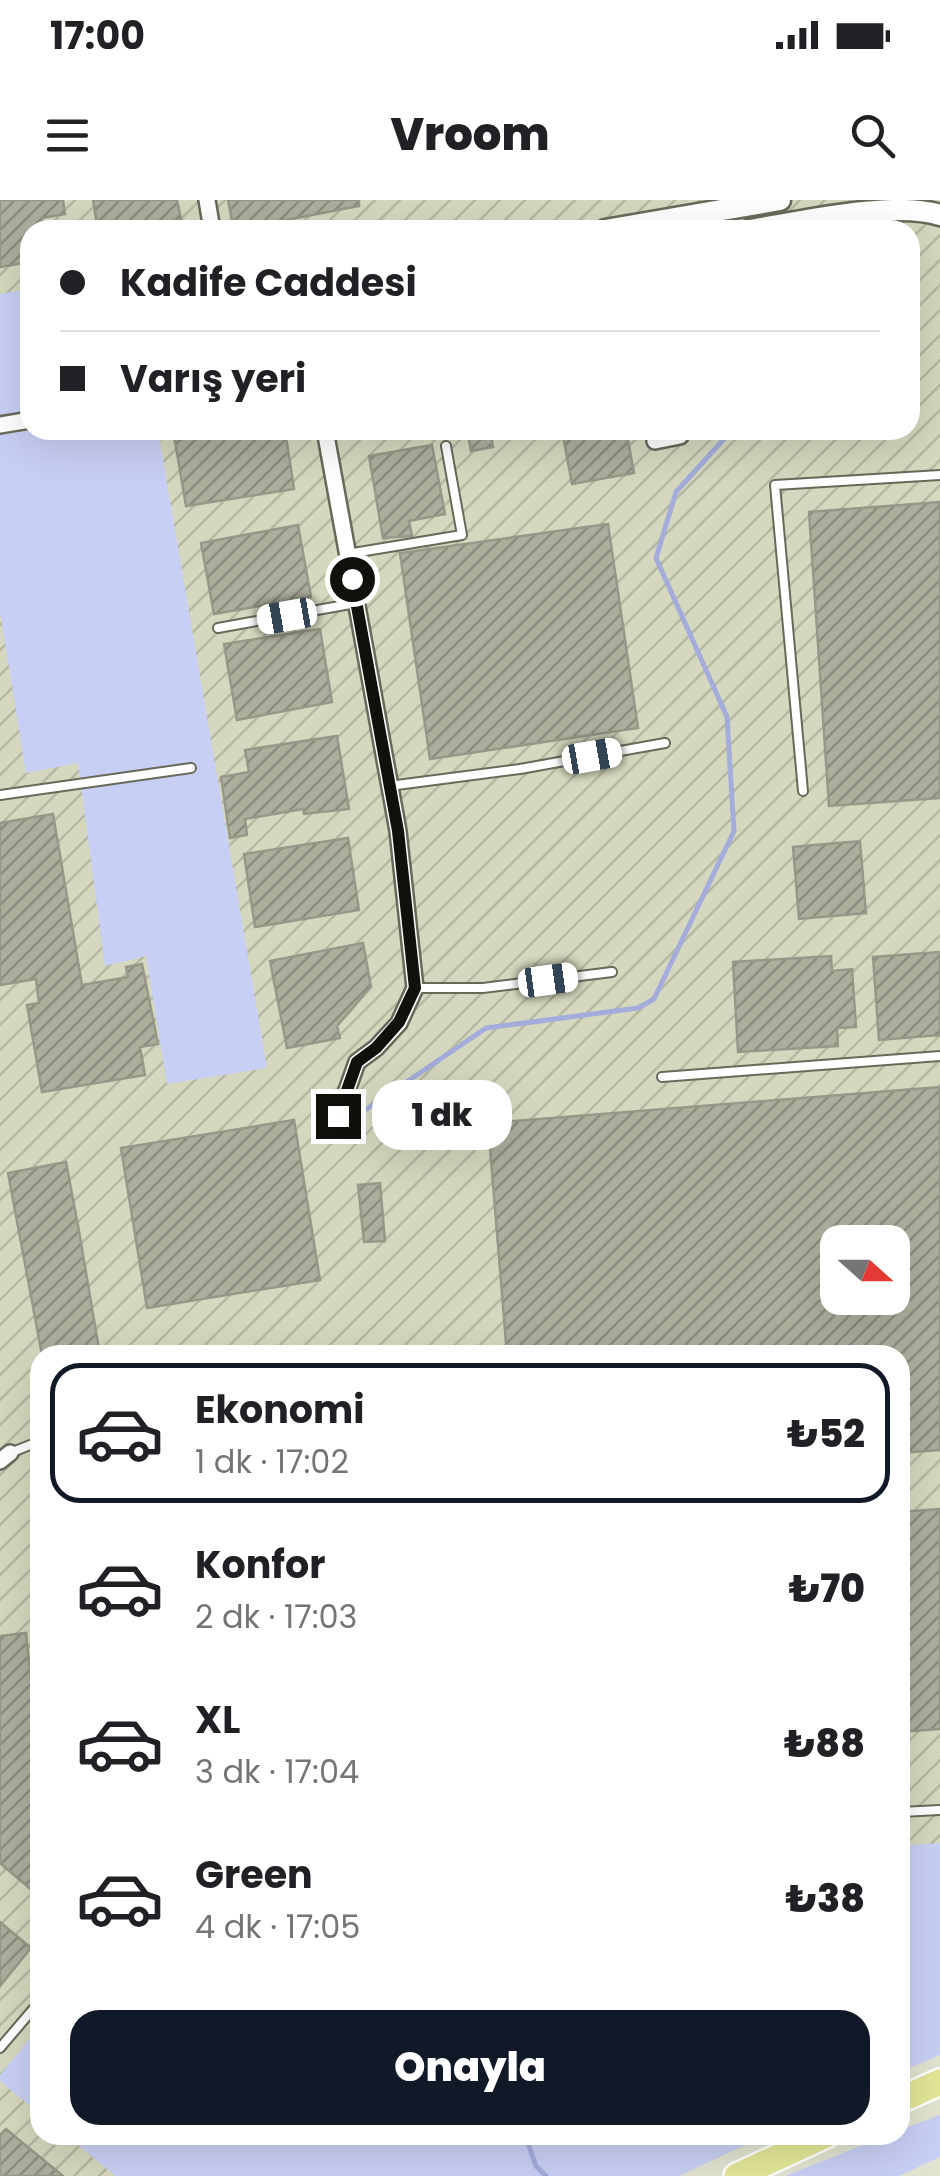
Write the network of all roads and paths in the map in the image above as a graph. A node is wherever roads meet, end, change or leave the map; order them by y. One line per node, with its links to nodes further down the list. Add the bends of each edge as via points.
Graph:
1 (780, 200): 3 (street)
2 (940, 215): 4 (street, via 895,208)
3 (663, 220)
4 (824, 220)
5 (327, 440): 10 (street)
6 (660, 440): 7 (street)
7 (655, 441)
8 (446, 446): 10 (lane, via 462,535)
9 (940, 475): 16 (lane, via 775,485)
10 (348, 554): 11 (street)
11 (356, 603): 12 (lane); 15 (street)
12 (218, 628)
13 (665, 743): 15 (lane)
14 (191, 768): 17 (lane)
15 (389, 786): 19 (street)
16 (803, 791)
17 (0, 795)
18 (612, 972): 19 (lane, via 483,988)
19 (415, 988): 22 (street, via 399,1022 357,1062)
20 (940, 1056): 21 (lane)
21 (662, 1076)
22 (338, 1116)
23 (30, 1446): 24 (lane)
24 (5, 1457)
25 (940, 1810): 26 (lane)
26 (910, 1812)
27 (30, 2012): 28 (lane)
28 (0, 2048)
29 (940, 2082): 30 (main road)
30 (910, 2096)
31 (804, 2145): 32 (main road)
32 (737, 2176)

